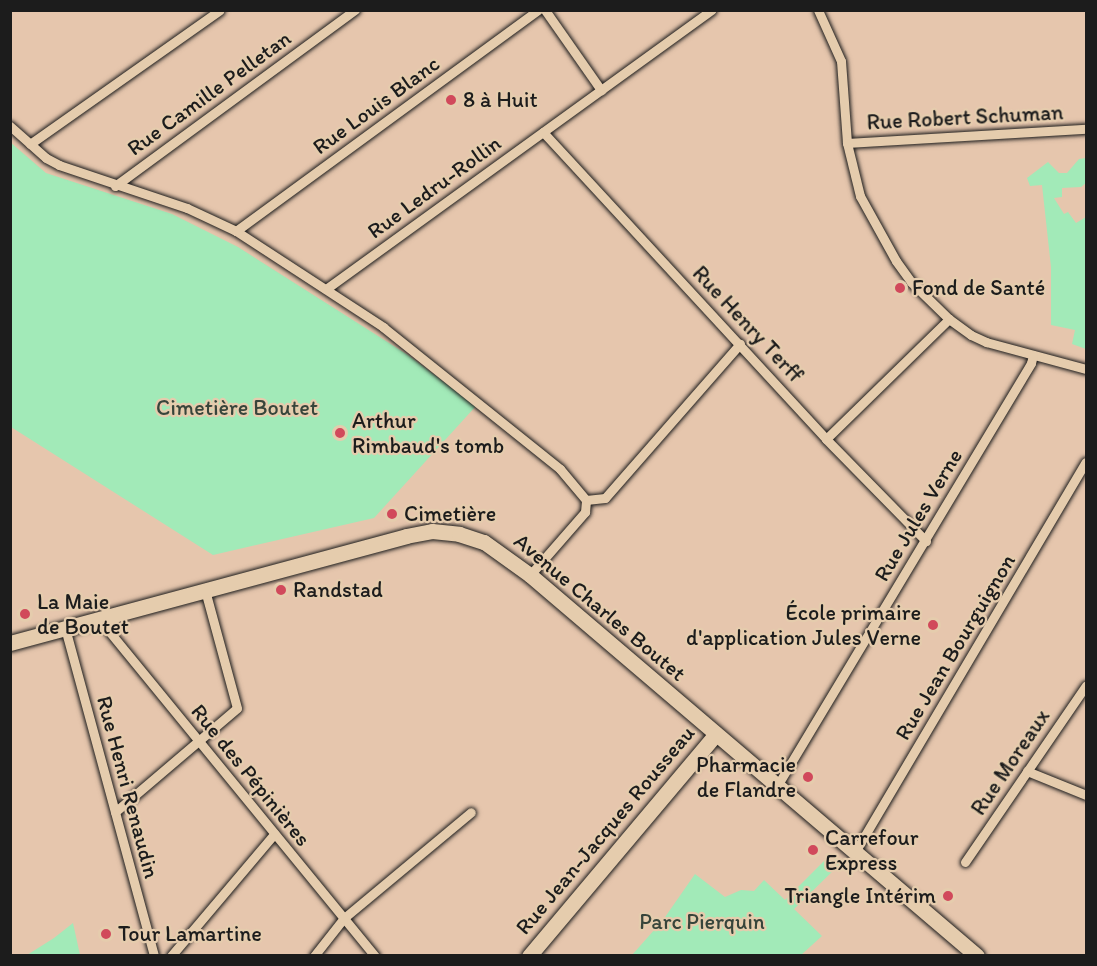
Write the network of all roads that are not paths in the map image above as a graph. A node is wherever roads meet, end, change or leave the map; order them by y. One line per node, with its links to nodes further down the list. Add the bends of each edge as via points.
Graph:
1 (220, 10): 12 (street)
2 (355, 10): 13 (street, Rue Camille Pelletan)
3 (538, 10): 14 (street, Rue Louis Blanc)
4 (545, 10): 7 (street)
5 (712, 10): 7 (street, Rue Ledru-Rollin)
6 (818, 10): 11 (street, via 841,61)
7 (601, 90): 10 (street, Rue Ledru-Rollin)
8 (10, 126): 12 (street)
9 (1086, 129): 11 (street, Rue Robert Schuman)
10 (543, 132): 15 (street, Rue Ledru-Rollin); 17 (street, Rue Henry Terff)
11 (847, 143): 16 (street, via 860,196 896,261 911,282)
12 (30, 144): 13 (street, via 59,165)
13 (115, 186): 14 (street, via 187,208)
14 (236, 231): 15 (street)
15 (326, 289): 22 (street, via 383,327 469,394 560,469)
16 (949, 319): 18 (street, via 986,342); 20 (street)
17 (741, 344): 20 (street, Rue Henry Terff); 22 (street, via 605,498)
18 (1033, 355): 19 (street); 23 (street, Rue Jules Verne)
19 (1086, 369)
20 (826, 439): 23 (street, Rue Henry Terff)
21 (1086, 462): 38 (street, Rue Jean Bourguignon)
22 (586, 500): 24 (street, via 585,512)
23 (926, 541): 33 (street, Rue Jules Verne)
24 (530, 575): 25 (main road, Avenue Charles Boutet, via 484,542 432,531); 30 (main road, Avenue Charles Boutet)
25 (205, 590): 26 (main road, Avenue Charles Boutet); 31 (street, via 237,708)
26 (99, 619): 27 (main road, Avenue Charles Boutet); 31 (street, Rue des Pépinières)
27 (65, 628): 28 (main road, Avenue Charles Boutet); 35 (street, Rue Henri Renaudin)
28 (10, 643)
29 (1086, 685): 32 (street, Rue Moreaux)
30 (716, 734): 33 (main road, Avenue Charles Boutet); 45 (main road, Rue Jean-Jacques Rousseau)
31 (198, 741): 35 (street); 37 (street, Rue des Pépinières)
32 (1027, 771): 34 (street); 39 (street, Rue Moreaux)
33 (777, 786): 38 (main road, Avenue Charles Boutet)
34 (1086, 795)
35 (115, 812): 41 (street, Rue Henri Renaudin)
36 (471, 812): 40 (street)
37 (274, 834): 40 (street, Rue des Pépinières); 42 (street)
38 (855, 852): 46 (main road, Avenue Charles Boutet)
39 (965, 862)
40 (344, 918): 43 (street); 44 (street, Rue des Pépinières)
41 (154, 956)
42 (171, 956)
43 (314, 956)
44 (375, 956)
45 (529, 956)
46 (977, 956)

